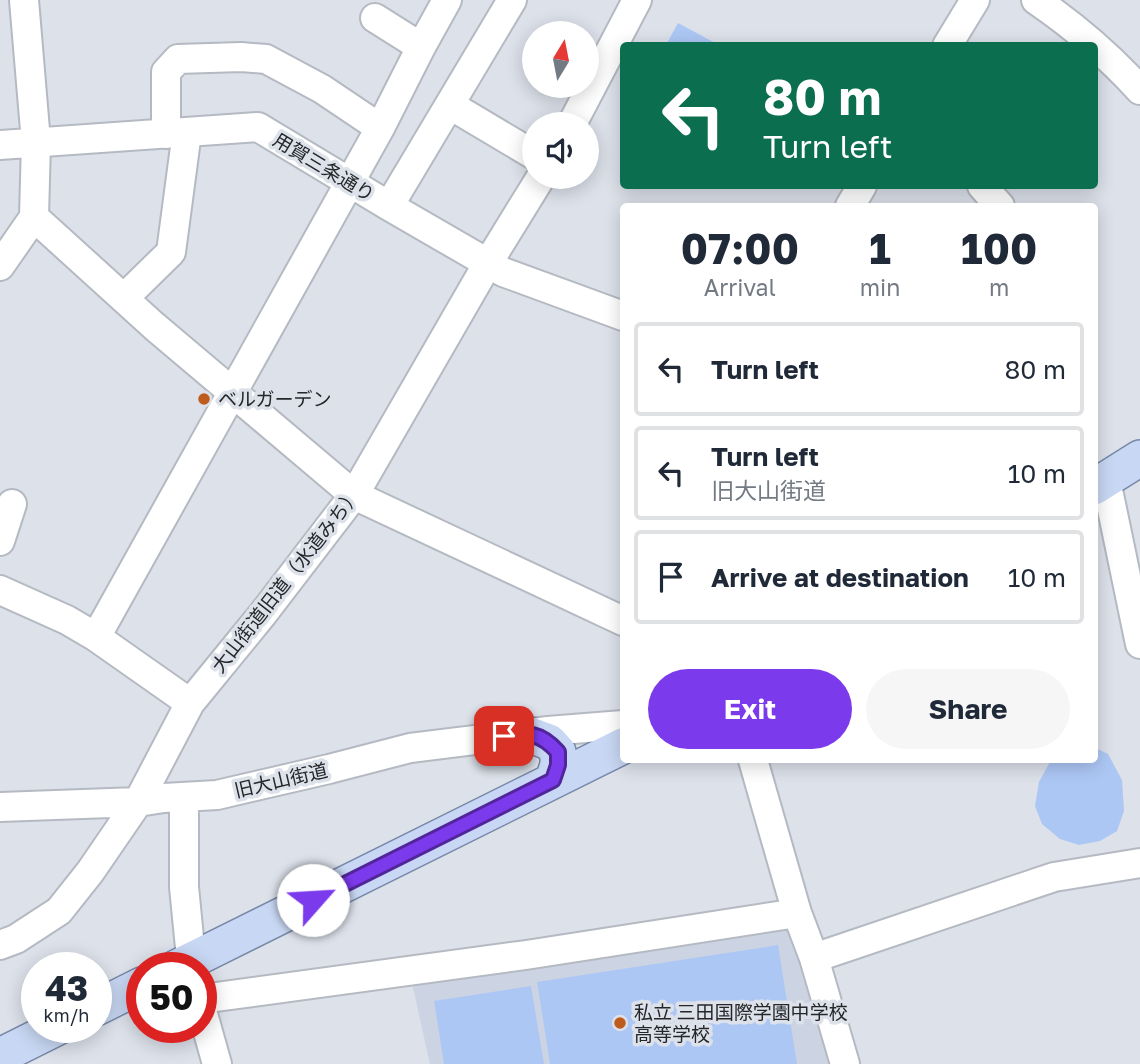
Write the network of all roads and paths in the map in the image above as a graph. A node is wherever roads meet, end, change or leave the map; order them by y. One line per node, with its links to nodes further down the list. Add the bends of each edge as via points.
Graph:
1 (24, 0): 17 (street)
2 (447, 0): 10 (street)
3 (512, 0): 13 (street)
4 (637, 0): 14 (street)
5 (975, 0): 8 (street)
6 (1036, 0): 9 (street)
7 (375, 18): 10 (street)
8 (949, 42)
9 (1091, 42)
10 (421, 47): 15 (street)
11 (1098, 48): 12 (street)
12 (1140, 90)
13 (450, 104): 19 (street); 24 (street)
14 (578, 112)
15 (380, 128): 16 (street, via 323,89 266,59 241,57 178,59 166,72); 20 (street)
16 (177, 133): 17 (street, 用賀三条通り); 20 (street, 用賀三条通り, via 258,127); 28 (street, via 171,252)
17 (36, 142): 18 (street, 用賀三条通り); 25 (street)
18 (0, 145)
19 (522, 148)
20 (349, 181): 24 (street, 用賀三条通り); 30 (street)
21 (534, 189): 26 (street, 大山街道旧道（水道みち）)
22 (985, 189): 23 (street)
23 (997, 203)
24 (389, 206): 26 (street, 用賀三条通り)
25 (34, 217): 27 (street); 28 (street)
26 (488, 263): 29 (street, 用賀三条通り); 33 (street, 大山街道旧道（水道みち）)
27 (0, 266)
28 (124, 298): 30 (street)
29 (620, 315)
30 (233, 392): 33 (street); 38 (street)
31 (1140, 458): 32 (main road)
32 (1100, 484): 39 (street)
33 (354, 495): 37 (street); 40 (street, 大山街道旧道（水道みち）)
34 (12, 504): 35 (street)
35 (0, 541)
36 (0, 590): 38 (street)
37 (620, 620)
38 (96, 637): 40 (street)
39 (1140, 644)
40 (190, 702): 47 (street, 大山街道旧道（水道みち）)
41 (620, 725): 42 (street, 旧大山街道)
42 (527, 734): 45 (main road, via 549,742 558,752); 46 (street, 旧大山街道, via 410,748 217,794)
43 (620, 747): 45 (main road)
44 (754, 763): 50 (street)
45 (553, 780): 53 (main road)
46 (184, 797): 47 (street, 旧大山街道); 52 (street)
47 (138, 802): 48 (street, 旧大山街道); 51 (street, via 60,911)
48 (0, 807)
49 (1140, 863): 54 (street, via 1054,877)
50 (797, 914): 54 (street); 55 (street)
51 (0, 945)
52 (186, 952)
53 (212, 952)
54 (814, 958): 60 (street)
55 (217, 997)
56 (27, 1043): 58 (main road)
57 (211, 1043): 59 (street)
58 (3, 1055)
59 (217, 1064)
60 (845, 1064)

